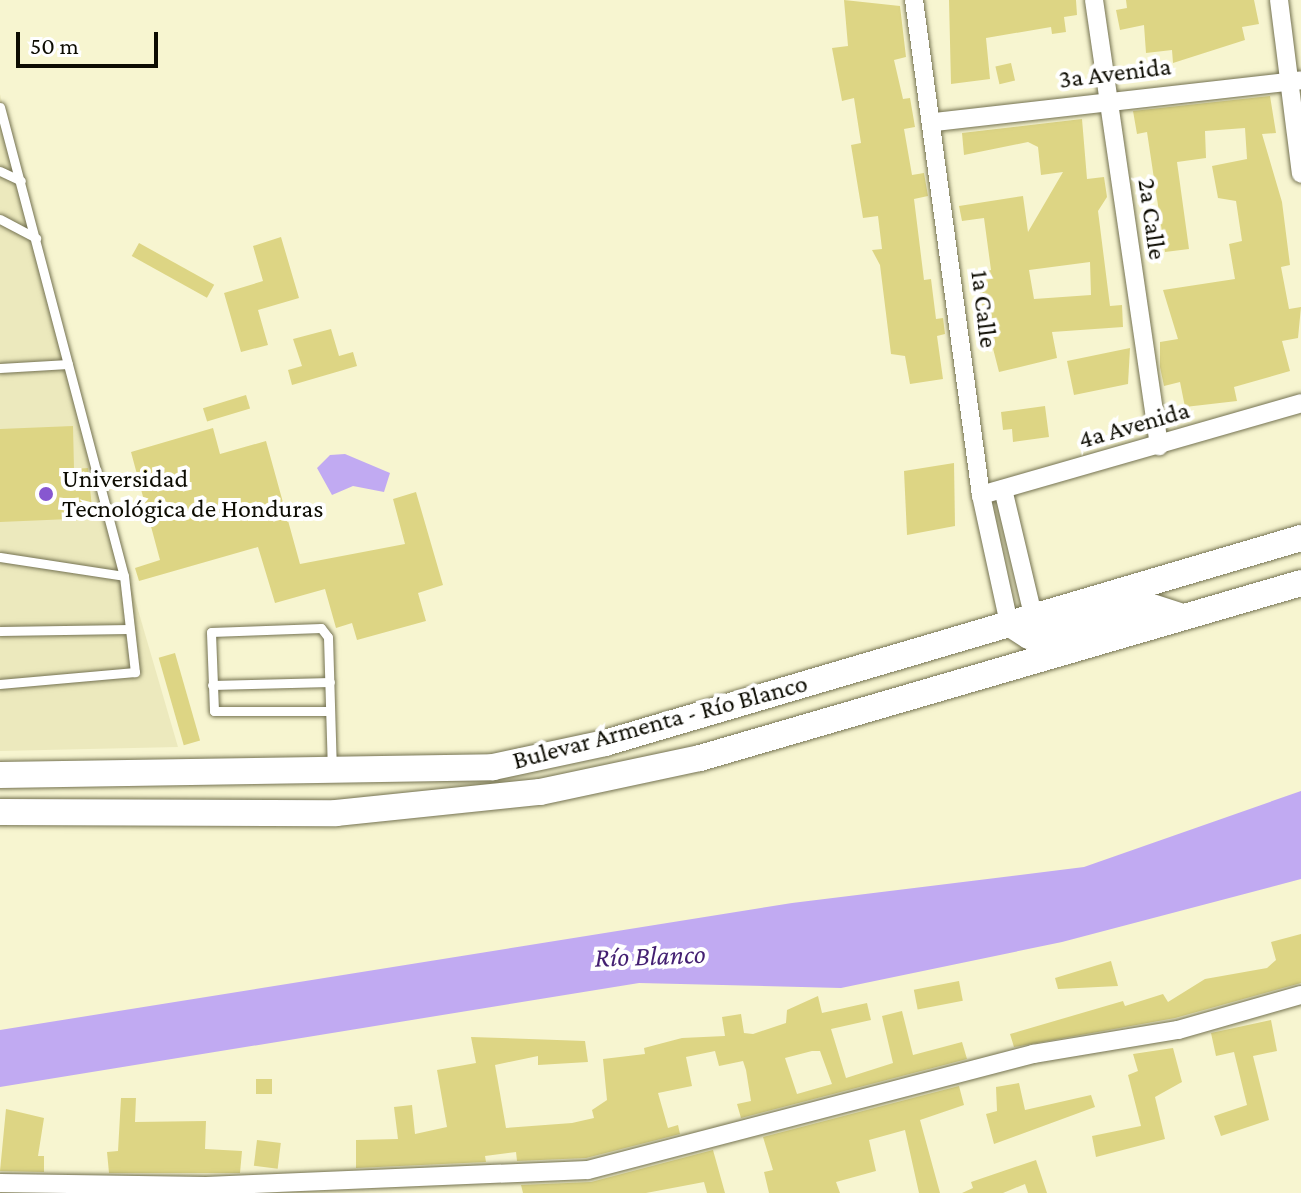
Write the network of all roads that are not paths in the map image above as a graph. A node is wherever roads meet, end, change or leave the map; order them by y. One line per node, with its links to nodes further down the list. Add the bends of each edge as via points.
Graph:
1 (914, 0): 7 (street, 1a Calle)
2 (1094, 0): 5 (street, 2a Calle)
3 (1279, 0): 4 (street)
4 (1295, 80): 5 (street, 3a Avenida); 9 (street)
5 (1108, 99): 7 (street, 3a Avenida); 16 (street, 2a Calle)
6 (0, 109): 10 (lane)
7 (935, 122): 18 (street, 1a Calle)
8 (0, 171): 10 (lane)
9 (1301, 174)
10 (21, 181): 12 (lane)
11 (0, 219): 12 (lane)
12 (36, 238): 13 (lane)
13 (68, 364): 14 (lane); 21 (lane)
14 (0, 368)
15 (1301, 403): 16 (street, 4a Avenida)
16 (1159, 446): 17 (street, 4a Avenida)
17 (1003, 489): 18 (street, 4a Avenida); 24 (street)
18 (981, 495): 24 (street, 1a Calle)
19 (1301, 538): 24 (main road, Bulevar Armenta - Río Blanco)
20 (0, 557): 21 (lane)
21 (124, 576): 25 (lane)
22 (1301, 583): 23 (main road, Bulevar Armenta - Río Blanco)
23 (1179, 616): 24 (main road, via 1143,604 1029,636); 35 (main road, Bulevar Armenta - Río Blanco, via 743,746 540,792 336,813)
24 (1021, 619): 31 (main road, Bulevar Armenta - Río Blanco, via 605,743 493,767)
25 (129, 629): 26 (lane); 28 (lane, via 135,672 123,678)
26 (0, 631)
27 (330, 682): 29 (lane); 29 (lane, via 328,637 313,626 216,628 209,637); 30 (lane)
28 (0, 684)
29 (212, 685): 30 (lane, via 221,715)
30 (330, 711): 31 (lane)
31 (332, 772): 33 (main road, Bulevar Armenta - Río Blanco)
32 (0, 775): 33 (main road, Bulevar Armenta - Río Blanco)
33 (152, 775): 34 (main road, via 149,786 122,793)
34 (0, 792)
35 (0, 812)
36 (1301, 995): 37 (street, via 1178,1030 1033,1054 588,1170 206,1186)
37 (0, 1183)

